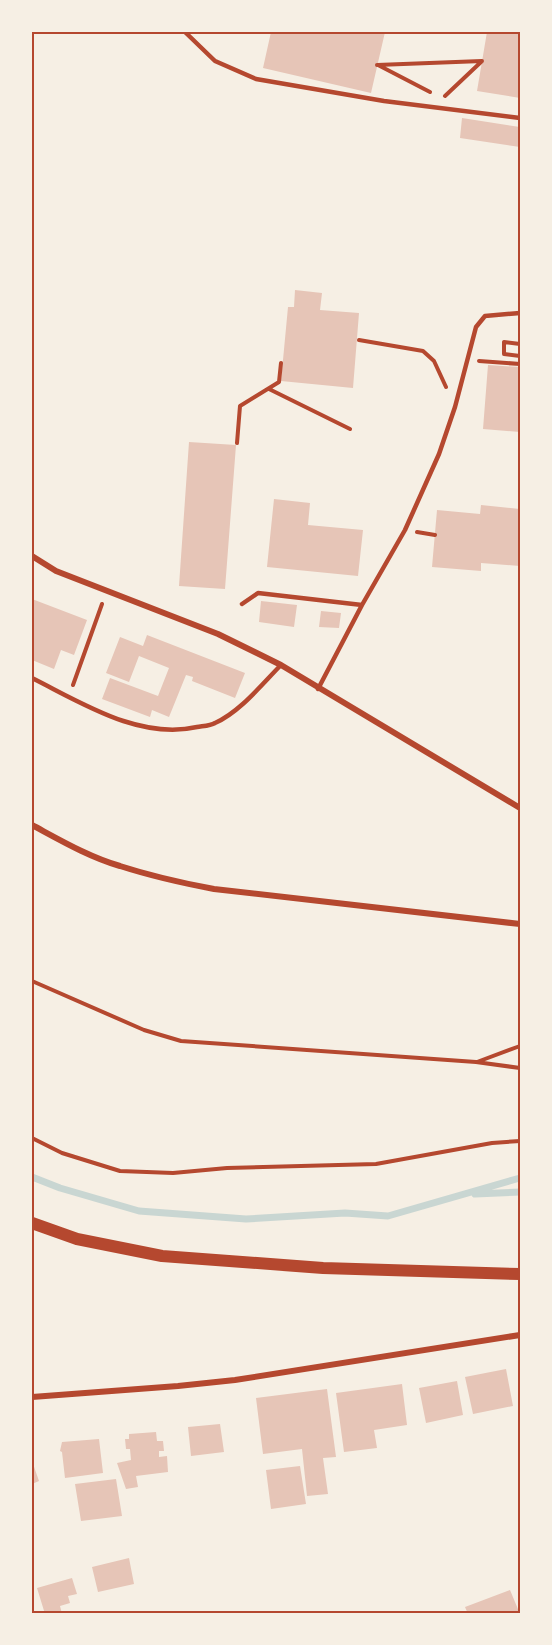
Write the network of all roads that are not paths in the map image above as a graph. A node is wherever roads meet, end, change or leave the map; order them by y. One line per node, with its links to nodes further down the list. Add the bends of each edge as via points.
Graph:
1 (185, 32): 2 (lane, via 215,61 256,79 384,101)
2 (520, 118)
3 (520, 313): 6 (lane, via 485,316 476,327 439,454 405,530)
4 (32, 556): 7 (street, via 56,571 218,634)
5 (242, 604): 6 (lane, via 258,593)
6 (362, 605): 9 (lane)
7 (281, 665): 8 (lane, via 244,703 214,723 183,730 149,729 95,709); 9 (street)
8 (32, 678)
9 (318, 689): 10 (street)
10 (520, 808)
11 (32, 825): 12 (street, via 117,866 214,889)
12 (520, 924)
13 (32, 1223): 14 (main road, via 77,1239 162,1256 323,1268)
14 (520, 1274)
15 (520, 1335): 16 (street, via 235,1380)
16 (32, 1397)

